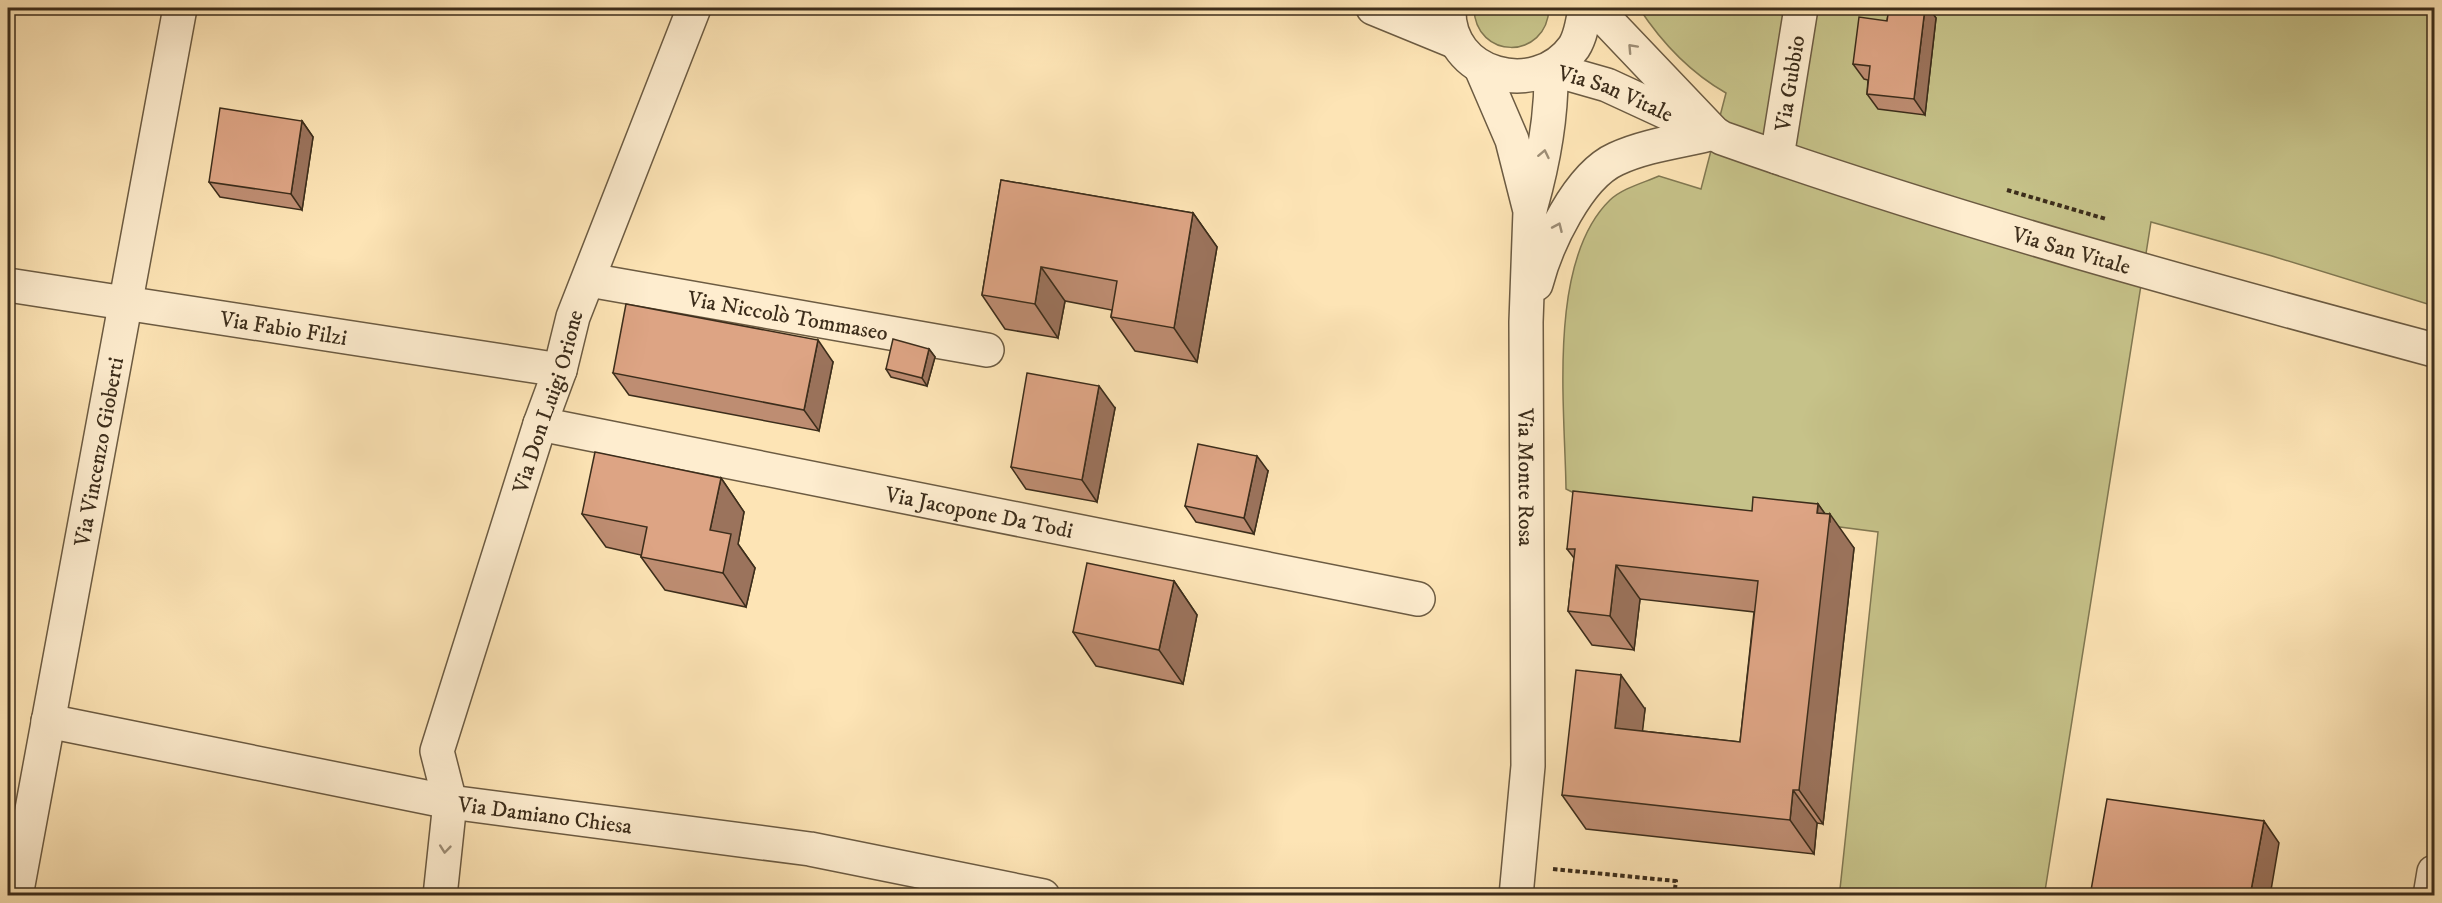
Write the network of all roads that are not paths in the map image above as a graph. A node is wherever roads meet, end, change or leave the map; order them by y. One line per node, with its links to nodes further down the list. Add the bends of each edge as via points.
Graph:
1 (180, 8): 16 (street, Via Vincenzo Gioberti)
2 (694, 8): 14 (street, Via Don Luigi Orione)
3 (1373, 8): 8 (street)
4 (1449, 8): 8 (street)
5 (1585, 8): 10 (street, via 1575,45)
6 (1595, 8): 11 (street, Via San Vitale, one-way to 6)
7 (1801, 8): 12 (street, Via Gubbio)
8 (1456, 42): 9 (street, via 1463,54)
9 (1481, 68): 10 (street, via 1518,76); 13 (street, Via Monte Rosa, via 1512,140)
10 (1551, 69): 11 (street, Via San Vitale, via 1607,85); 13 (street, Via San Vitale, one-way to 10, via 1547,137)
11 (1714, 133): 12 (street, Via San Vitale); 17 (street, one-way to 11, via 1551,244 1564,214 1584,186 1614,159)
12 (1776, 157): 19 (street, Via San Vitale, via 2134,270)
13 (1530, 211): 17 (street, Via Monte Rosa)
14 (589, 280): 18 (street, Via Niccolò Tommaseo); 20 (street, Via Don Luigi Orione, via 573,317)
15 (8, 285): 16 (street, Via Fabio Filzi)
16 (128, 303): 20 (street, Via Fabio Filzi); 23 (street, Via Vincenzo Gioberti)
17 (1526, 322): 29 (street, Via Monte Rosa, via 1528,766)
18 (987, 350)
19 (2434, 350)
20 (560, 370): 21 (street, Via Don Luigi Orione)
21 (540, 424): 22 (street, Via Jacopone Da Todi); 24 (street, Via Don Luigi Orione, via 437,751)
22 (1418, 599)
23 (48, 721): 24 (street, Via Damiano Chiesa); 26 (street, Via Vincenzo Gioberti)
24 (450, 802): 27 (street, one-way to 27); 28 (street, Via Damiano Chiesa, via 810,849)
25 (2434, 872): 30 (street)
26 (16, 896)
27 (440, 896)
28 (1043, 896)
29 (1516, 896)
30 (2430, 896)

